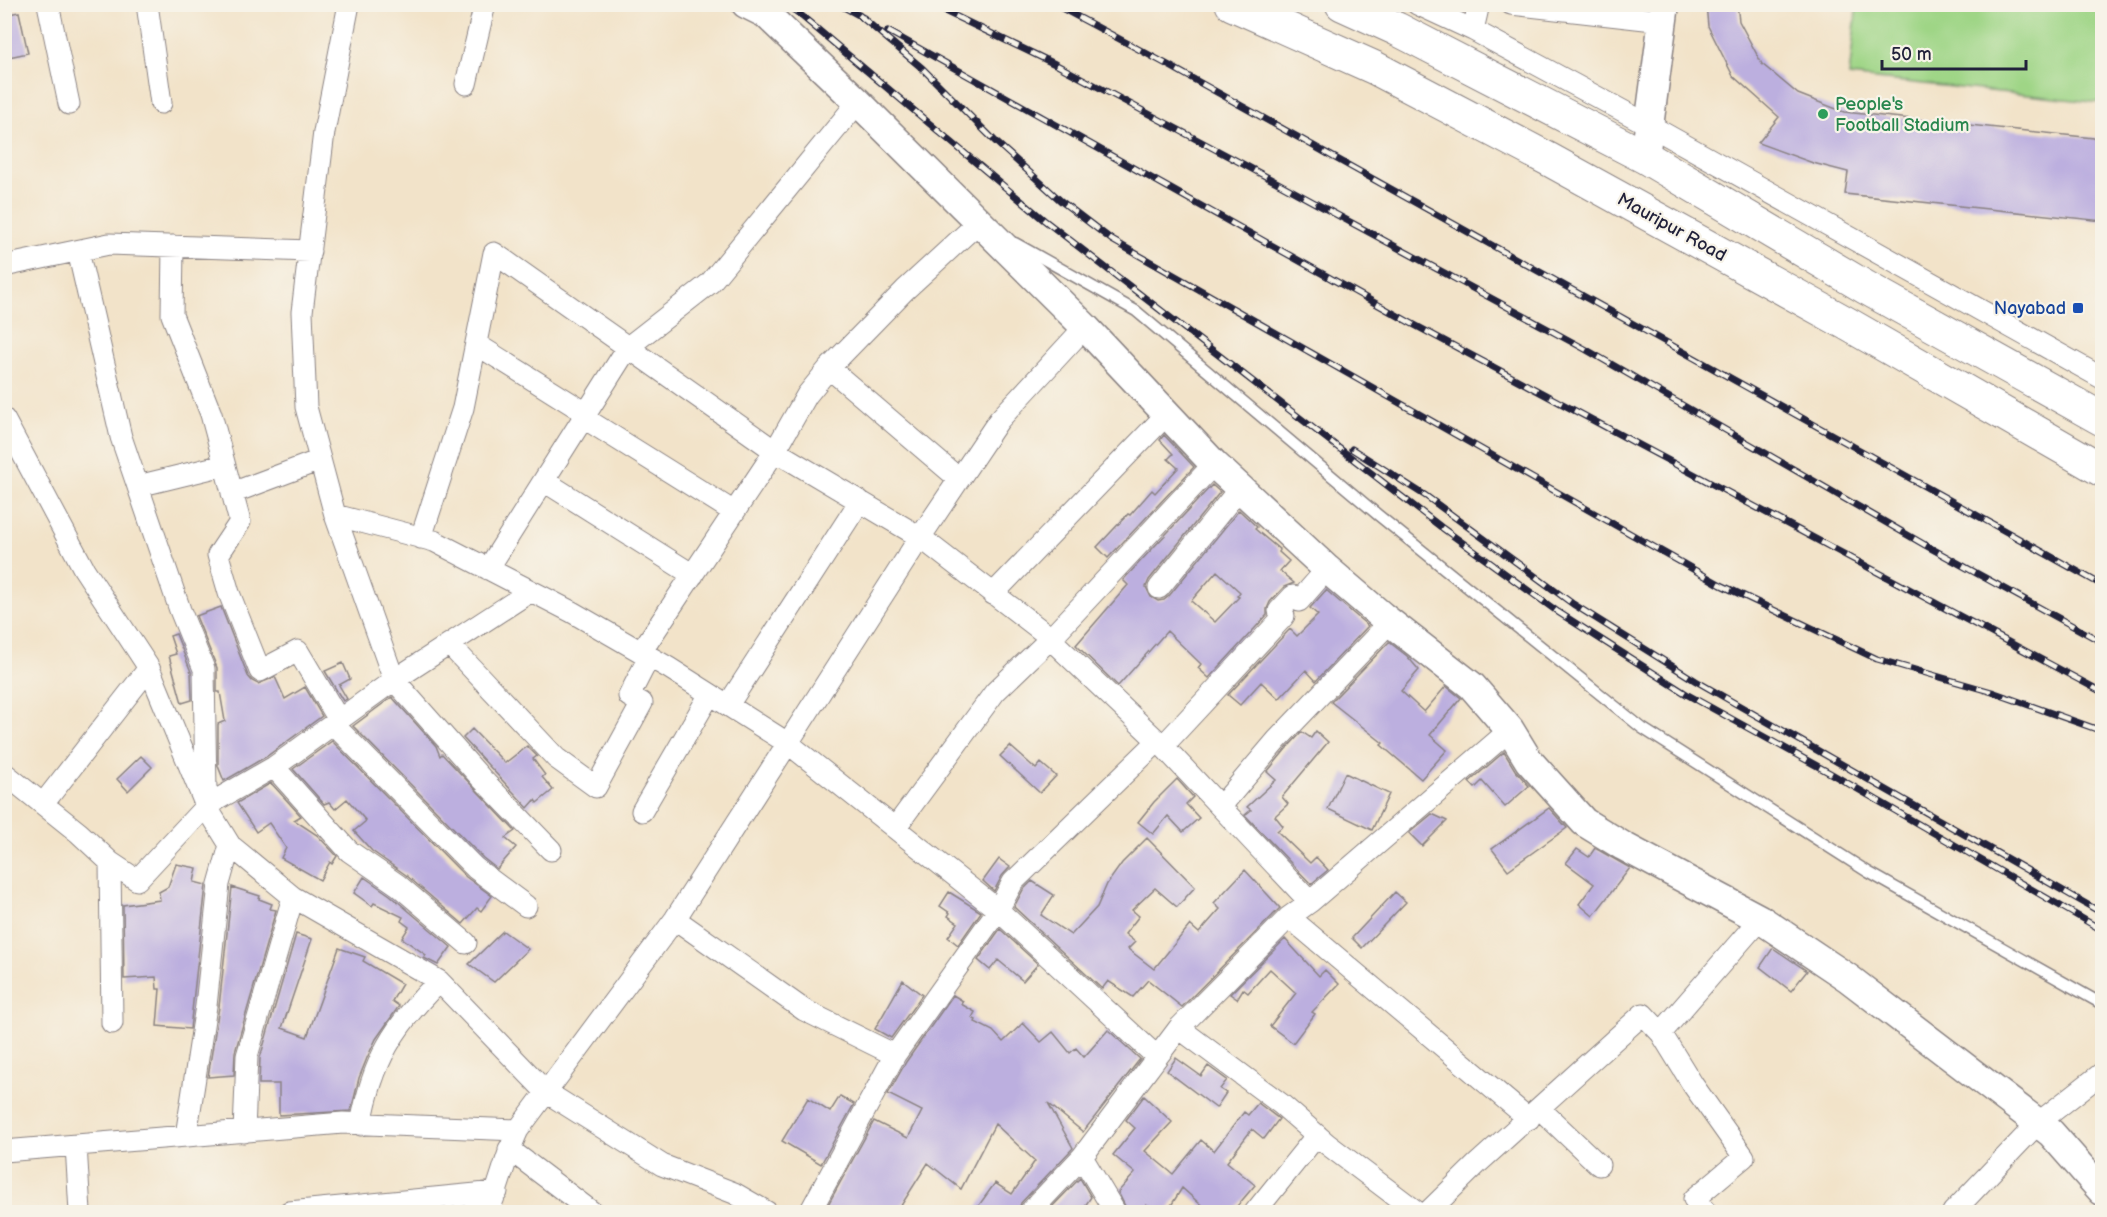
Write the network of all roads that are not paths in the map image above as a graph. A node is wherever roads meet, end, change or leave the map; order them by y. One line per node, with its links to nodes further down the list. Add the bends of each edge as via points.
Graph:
1 (48, 4): 16 (street)
2 (147, 4): 15 (street)
3 (349, 4): 22 (street, via 324,132)
4 (485, 4): 13 (street)
5 (746, 4): 14 (street, via 766,14)
6 (1232, 4): 37 (highway, Mauripur Road, via 1375,68 1550,160)
7 (1342, 4): 18 (highway)
8 (1417, 4): 12 (street)
9 (1479, 4): 12 (street)
10 (1511, 4): 11 (street)
11 (1664, 13): 17 (street)
12 (1473, 30): 17 (street)
13 (466, 84)
14 (858, 102): 19 (street); 26 (street, via 710,284)
15 (161, 103)
16 (69, 104)
17 (1649, 125): 18 (street); 28 (street)
18 (1645, 157): 32 (highway, via 1865,287)
19 (979, 222): 24 (street); 27 (street); 85 (lane, via 1136,311 1642,728 1869,872)
20 (172, 246): 21 (street, via 109,244); 22 (street); 36 (street, via 172,315 211,414)
21 (78, 251): 23 (street); 40 (street, via 121,437)
22 (310, 251): 34 (street, via 302,312 306,407)
23 (4, 266)
24 (1085, 327): 29 (street); 38 (street, via 999,420)
25 (476, 344): 26 (street, via 494,254); 30 (street); 47 (street, via 463,408)
26 (627, 347): 30 (street); 33 (street)
27 (829, 368): 33 (street, via 807,395); 38 (street)
28 (2103, 378)
29 (1167, 414): 35 (street); 53 (street)
30 (585, 416): 39 (street); 44 (street)
31 (4, 419): 58 (street, via 84,569)
32 (2103, 419)
33 (775, 451): 43 (street); 44 (street)
34 (320, 460): 42 (street); 45 (street)
35 (1214, 464): 41 (street); 55 (street)
36 (224, 465): 40 (street); 42 (street)
37 (2103, 470)
38 (959, 479): 46 (street)
39 (544, 481): 48 (street); 50 (street)
40 (138, 486): 69 (street, via 204,669)
41 (1240, 488): 49 (street); 51 (street)
42 (232, 493): 62 (street, via 240,522 218,555 261,671 298,651)
43 (860, 501): 46 (street); 61 (street)
44 (734, 512): 50 (street)
45 (335, 515): 47 (street); 59 (street)
46 (920, 537): 53 (street); 65 (street)
47 (421, 538): 48 (street)
48 (488, 569): 52 (street)
49 (1327, 569): 54 (street); 64 (street, via 1299,601 1293,596 1280,611 1284,616)
50 (693, 575): 57 (street)
51 (1159, 588)
52 (531, 591): 56 (street); 57 (street)
53 (993, 594): 55 (street)
54 (1390, 622): 63 (street, via 1472,686); 70 (street, via 1277,740)
55 (1050, 639): 64 (street); 72 (street, via 995,692)
56 (449, 644): 57 (street, via 555,758 596,787 642,704 629,696); 59 (street)
57 (645, 654): 60 (street)
58 (149, 668): 68 (street); 69 (street)
59 (394, 680): 62 (street); 74 (street)
60 (710, 694): 61 (street); 71 (street)
61 (728, 705): 65 (street)
62 (336, 722): 66 (street); 78 (street, via 475,868)
63 (1510, 730): 77 (street); 82 (street, via 1529,761 1584,822)
64 (1161, 743): 70 (street); 79 (street, via 1013,882)
65 (789, 744): 72 (street); 81 (street)
66 (274, 767): 69 (street); 83 (street, via 349,851 398,885)
67 (6, 782): 68 (street)
68 (43, 804): 75 (street)
69 (206, 806): 73 (street); 75 (street, via 137,880)
70 (1221, 806): 77 (street)
71 (642, 811)
72 (895, 828): 79 (street)
73 (230, 845): 76 (street); 98 (street, via 219,884)
74 (551, 850)
75 (110, 862): 86 (street)
76 (293, 897): 84 (street); 96 (street, via 248,1056)
77 (1310, 902): 80 (street)
78 (526, 906)
79 (998, 910): 89 (street); 90 (street)
80 (1289, 917): 87 (street); 93 (street)
81 (675, 919): 89 (street, via 804,1010); 92 (street)
82 (1760, 920): 88 (street); 94 (street, via 1848,978)
83 (466, 943)
84 (439, 981): 92 (street); 95 (street, via 411,1008 383,1051 366,1094)
85 (2103, 1004)
86 (112, 1023)
87 (1179, 1028): 90 (street); 97 (street)
88 (1661, 1033): 93 (street, via 1643,1014); 117 (street, via 1744,1157 1694,1199)
89 (895, 1055): 111 (street)
90 (1157, 1057): 102 (street)
91 (2103, 1073): 94 (street)
92 (546, 1092): 99 (street); 110 (street, via 663,1165 734,1193)
93 (1534, 1114): 103 (street); 116 (street)
94 (2038, 1122): 104 (street); 118 (street)
95 (361, 1125): 96 (street, via 343,1123); 99 (street)
96 (244, 1132): 98 (street)
97 (1317, 1135): 114 (street); 115 (street)
98 (186, 1136): 100 (street)
99 (514, 1139): 105 (street); 109 (street)
100 (76, 1145): 101 (street); 106 (street)
101 (4, 1151)
102 (1082, 1156): 112 (street); 113 (street)
103 (1599, 1165)
104 (2103, 1191)
105 (497, 1192): 107 (street); 108 (street)
106 (80, 1212)
107 (289, 1212)
108 (488, 1212)
109 (592, 1212)
110 (767, 1212)
111 (810, 1212)
112 (1030, 1212)
113 (1115, 1212)
114 (1255, 1212)
115 (1417, 1212)
116 (1428, 1212)
117 (1706, 1212)
118 (1953, 1212)

